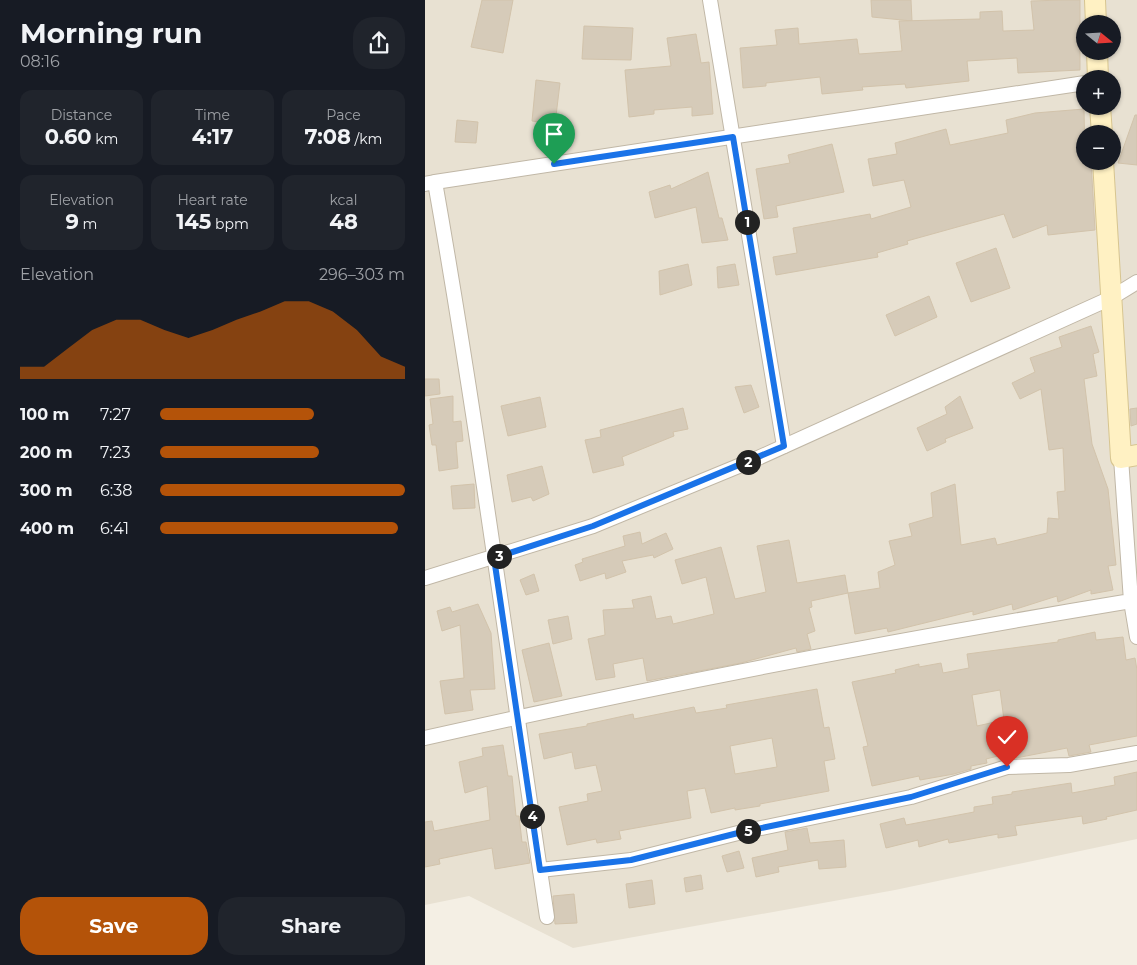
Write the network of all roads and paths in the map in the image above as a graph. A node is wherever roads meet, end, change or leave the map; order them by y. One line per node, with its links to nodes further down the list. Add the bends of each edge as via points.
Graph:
1 (710, 0): 5 (street)
2 (1095, 0): 3 (street)
3 (1096, 15)
4 (1076, 84): 5 (street)
5 (733, 137): 7 (street); 10 (street)
6 (1104, 170): 9 (street)
7 (430, 183): 12 (street, via 464,350)
8 (1137, 282): 9 (street)
9 (1111, 298): 10 (street); 11 (street)
10 (784, 446): 12 (street, via 593,526)
11 (1129, 457): 14 (street)
12 (494, 558): 13 (street); 16 (street)
13 (425, 578)
14 (1134, 601): 15 (street); 16 (street, via 975,627)
15 (1137, 637)
16 (516, 717): 17 (street); 19 (street)
17 (425, 738)
18 (1137, 753): 19 (street, via 1069,765 1007,767 911,797 742,832 631,860)
19 (540, 870): 20 (street)
20 (547, 917)

